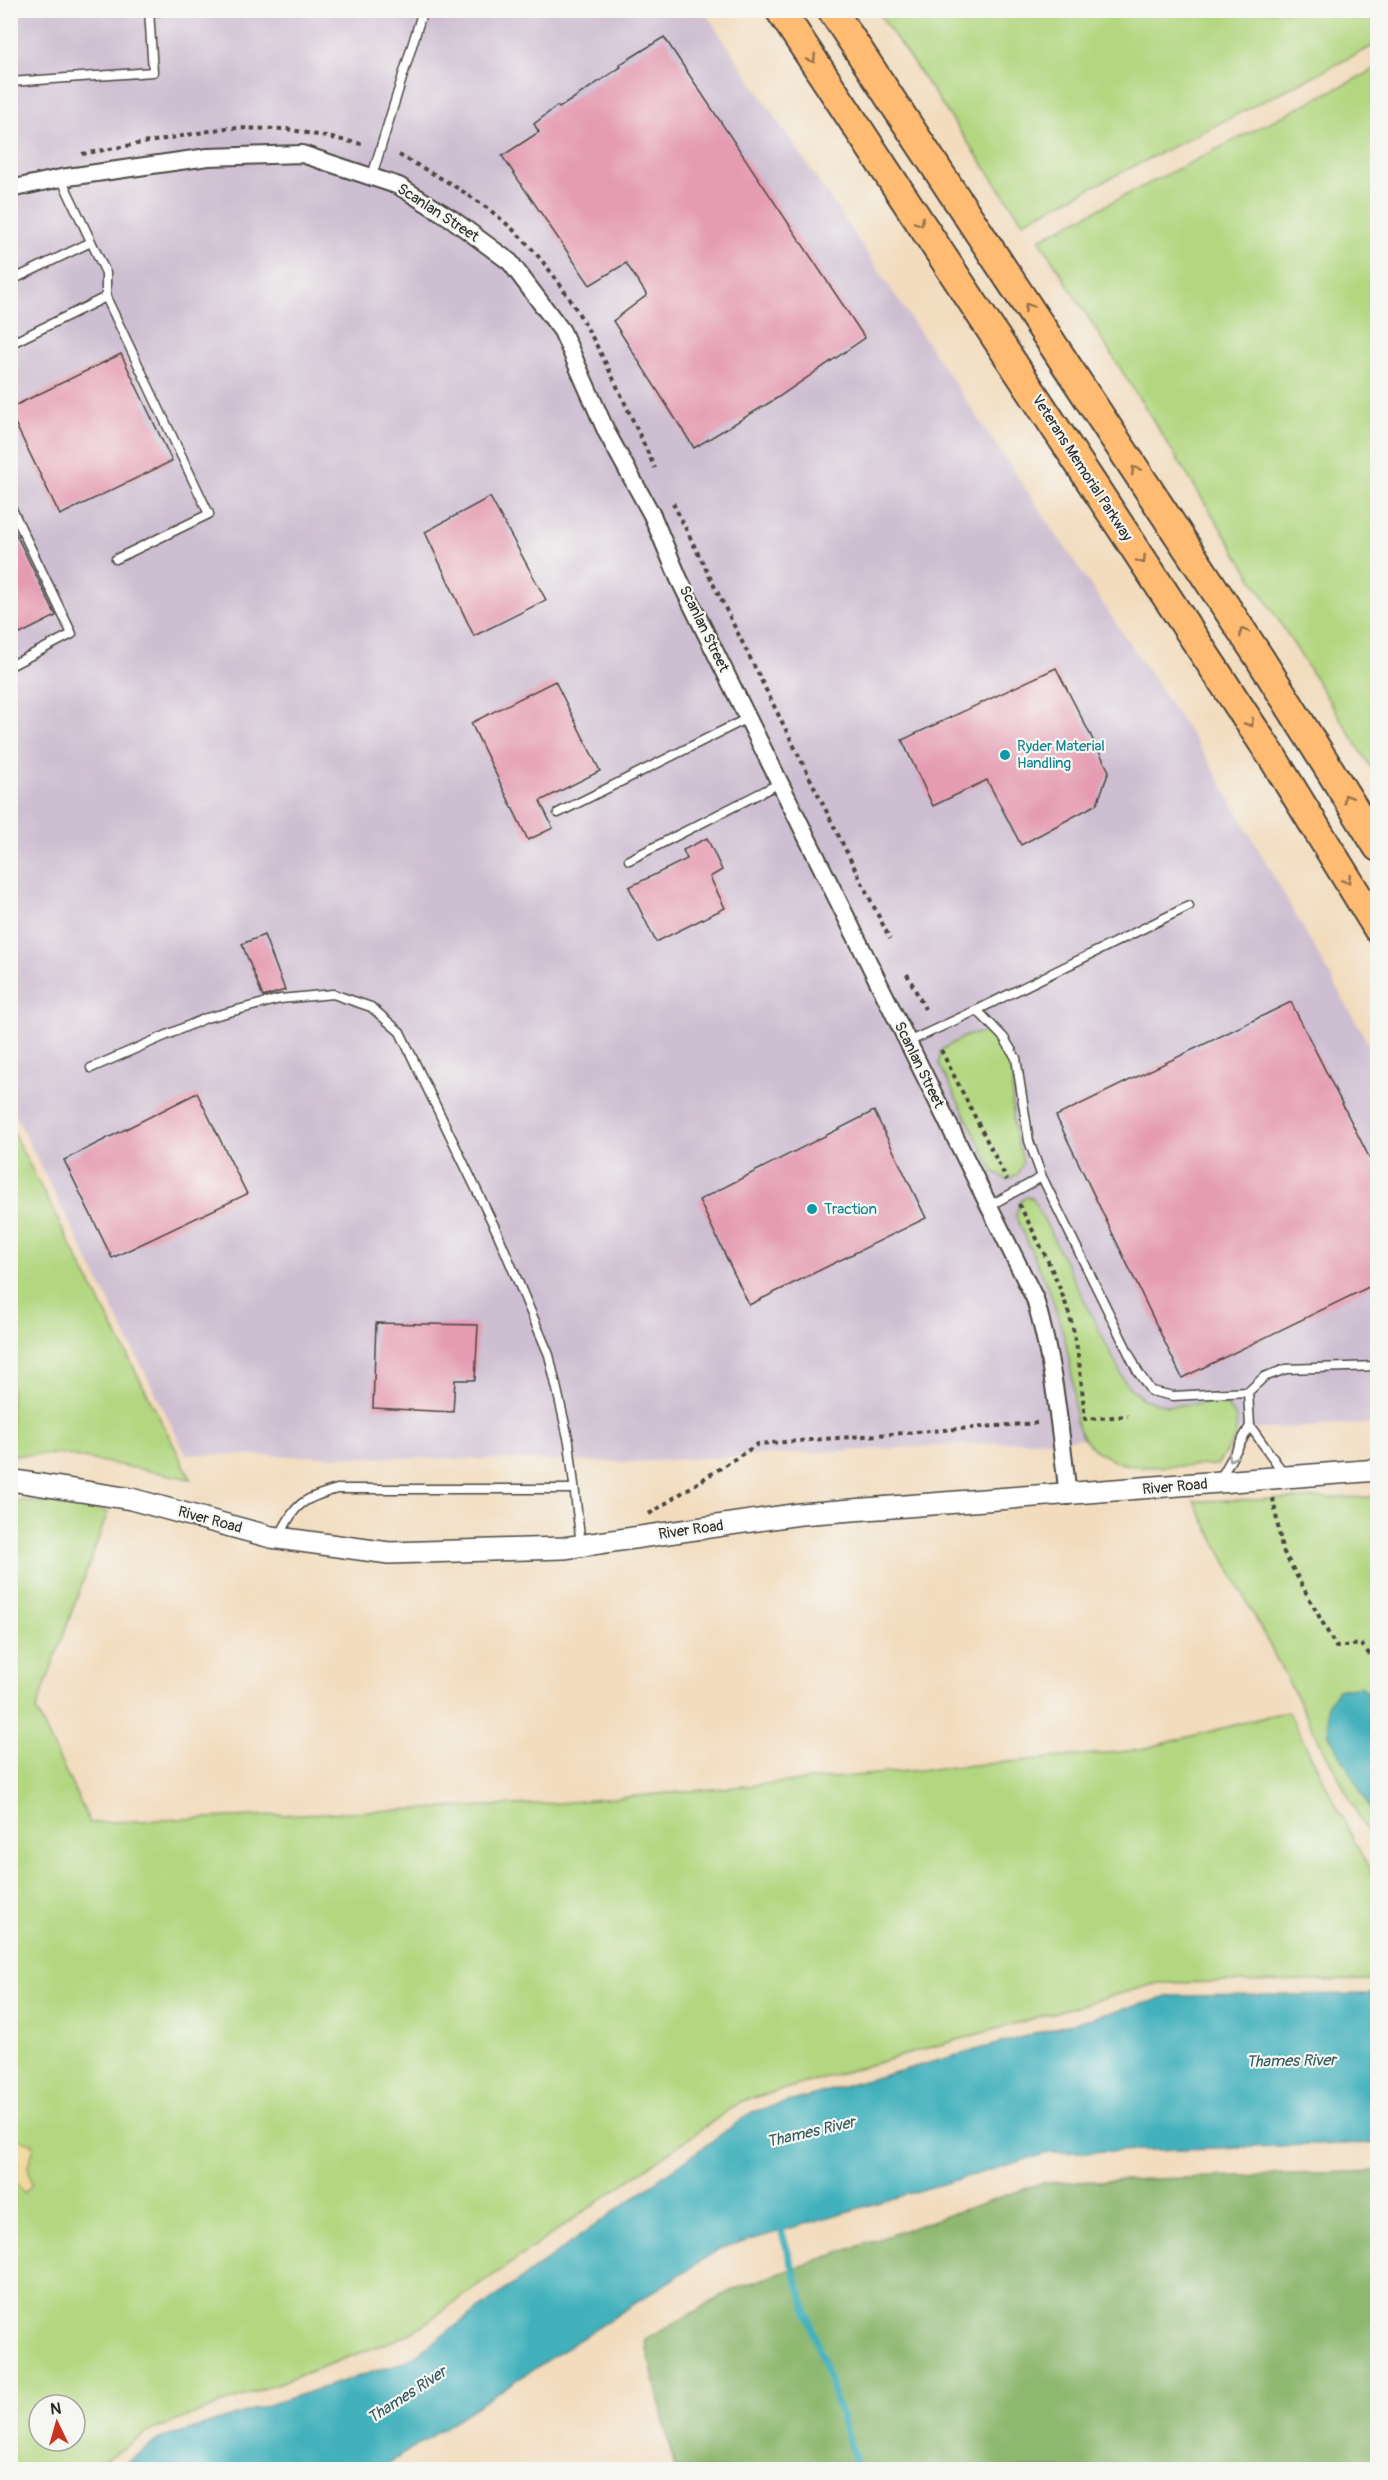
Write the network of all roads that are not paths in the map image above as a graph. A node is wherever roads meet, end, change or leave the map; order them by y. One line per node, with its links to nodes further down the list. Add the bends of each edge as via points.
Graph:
1 (167, 10): 4 (lane)
2 (780, 10): 23 (highway, Veterans Memorial Parkway, one-way to 23, via 1266,748)
3 (832, 10): 20 (highway, one-way to 3, via 1259,657)
4 (149, 11): 6 (lane, via 153,72)
5 (422, 11): 7 (lane)
6 (10, 81)
7 (372, 176): 8 (street, Scanlan Street, via 302,154 208,157); 17 (street, Scanlan Street, via 399,186 444,213 510,262 562,331 607,433 652,515)
8 (62, 178): 9 (street, Scanlan Street); 10 (lane)
9 (10, 189)
10 (91, 242): 11 (lane); 12 (lane, via 106,273)
11 (10, 281)
12 (106, 297): 13 (lane); 15 (lane, via 209,514)
13 (10, 344)
14 (10, 505): 16 (lane, via 72,634)
15 (116, 559)
16 (10, 666)
17 (748, 718): 18 (street, Scanlan Street); 19 (lane)
18 (780, 783): 21 (lane); 25 (street, Scanlan Street)
19 (558, 813)
20 (1377, 847)
21 (629, 860)
22 (1189, 906): 24 (lane)
23 (1377, 930)
24 (977, 1010): 25 (lane); 27 (lane, via 1004,1038 1016,1058 1029,1141)
25 (908, 1042): 28 (street, Scanlan Street)
26 (91, 1068): 36 (lane, via 206,1018 280,999 333,994 371,1006 400,1032 497,1232 549,1355 569,1442)
27 (1042, 1177): 28 (lane); 30 (lane, via 1151,1391 1173,1396)
28 (989, 1206): 37 (street, Scanlan Street, via 1035,1299 1048,1346)
29 (1377, 1366): 30 (lane, via 1286,1369 1264,1377)
30 (1248, 1392): 31 (lane)
31 (1250, 1426): 33 (lane); 35 (lane, one-way to 35)
32 (1377, 1470): 33 (street, River Road)
33 (1279, 1479): 35 (street, River Road)
34 (10, 1480): 38 (street, River Road, via 131,1499)
35 (1217, 1484): 37 (street, River Road)
36 (574, 1489): 38 (lane, via 337,1489 308,1497 291,1512); 39 (lane)
37 (1068, 1496): 39 (street, River Road, via 800,1514)
38 (279, 1538): 39 (street, River Road, via 389,1553)
39 (582, 1545)

